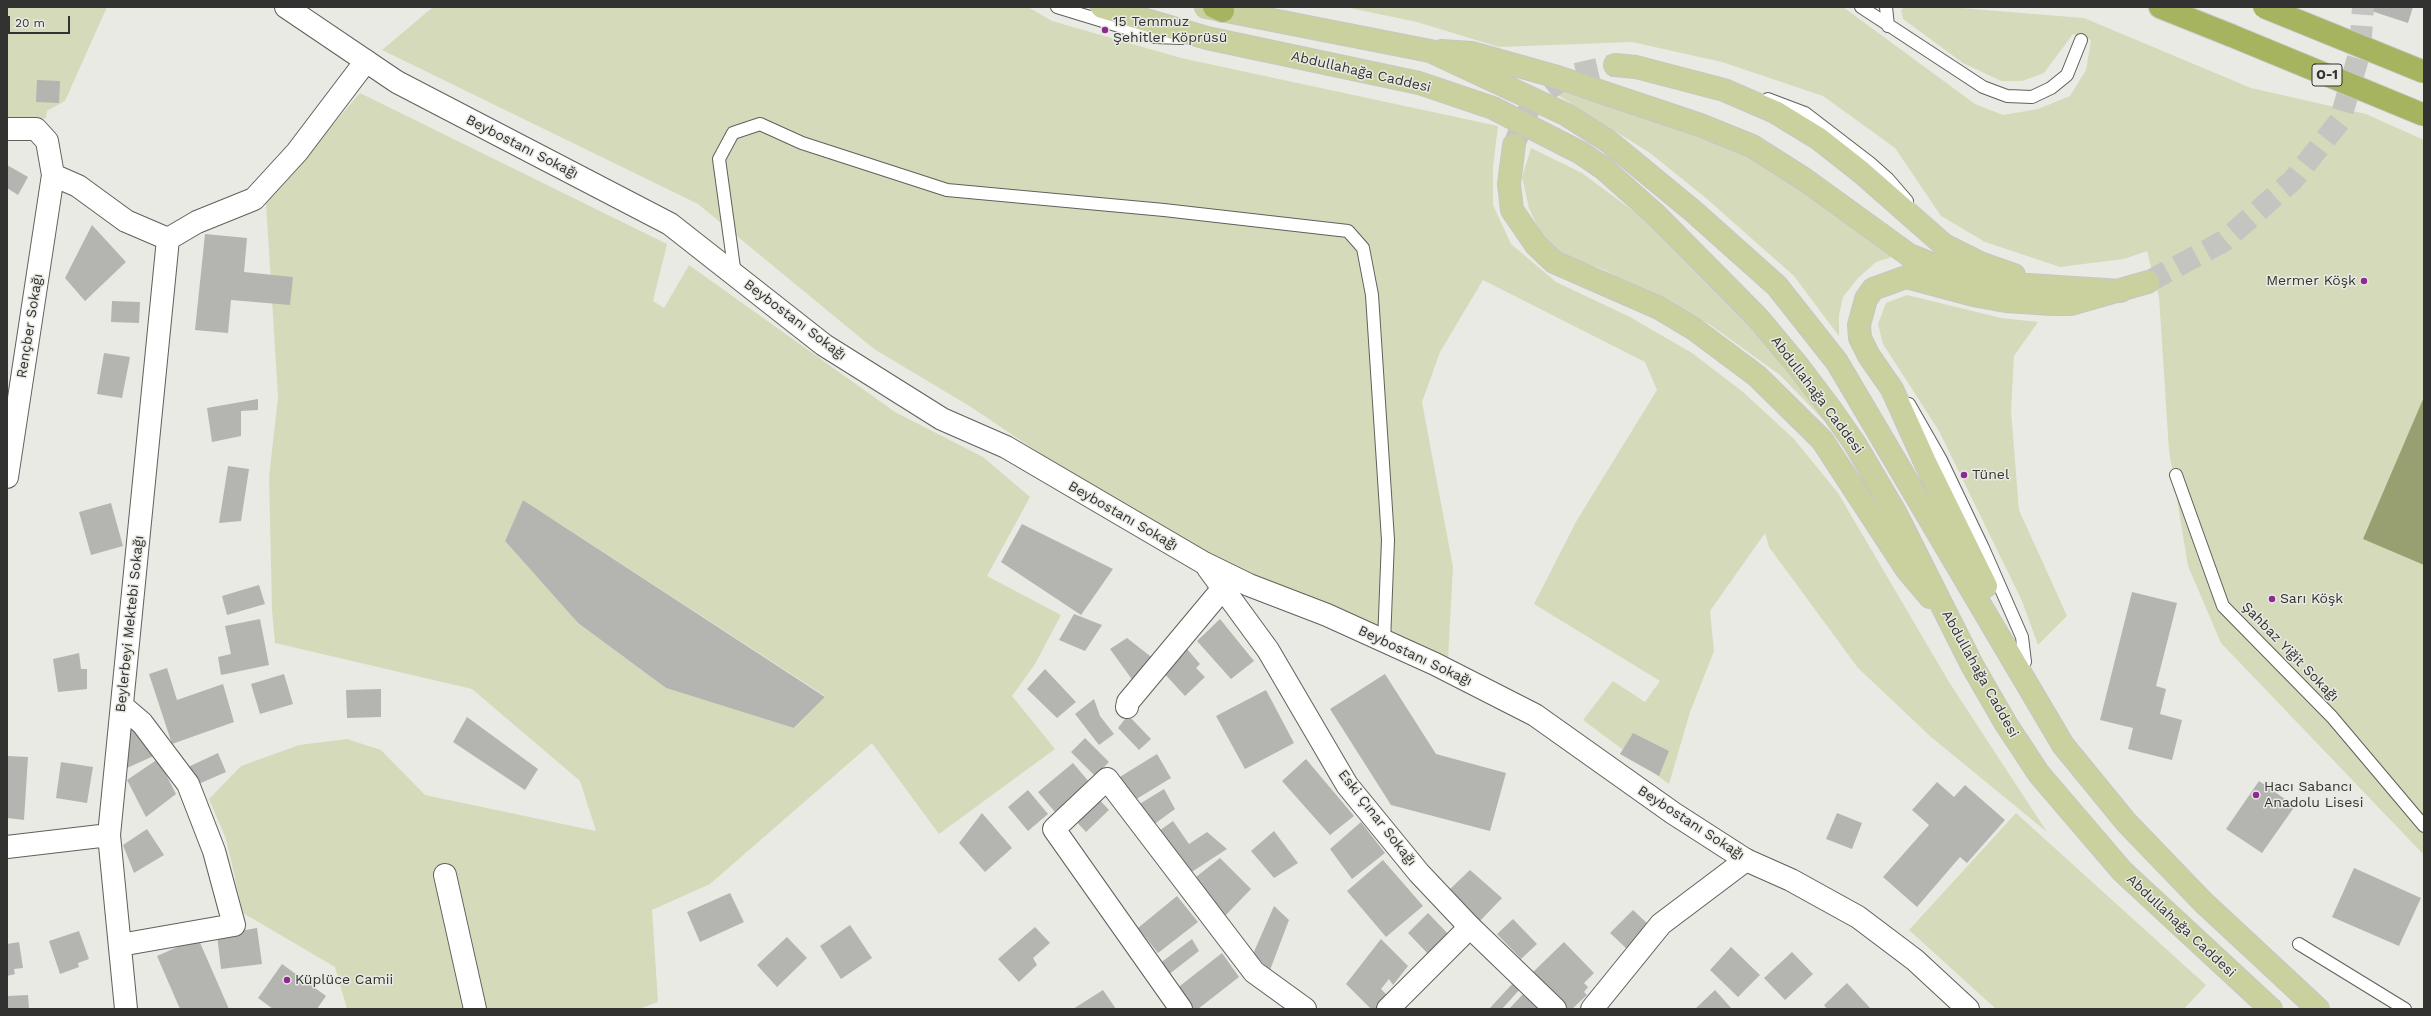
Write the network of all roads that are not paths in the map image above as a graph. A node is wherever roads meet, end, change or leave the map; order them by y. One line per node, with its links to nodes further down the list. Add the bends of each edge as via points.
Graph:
1 (286, 7): 13 (street, Beybostanı Sokağı)
2 (1057, 7): 10 (lane, via 1155,37)
3 (1102, 7): 10 (main road, Abdullahağa Caddesi)
4 (1861, 7): 9 (lane)
5 (1886, 7): 9 (lane)
6 (2160, 7): 16 (highway, O-1, bridge)
7 (2264, 7): 15 (highway, bridge)
8 (1214, 8): 12 (main road, Abdullahağa Caddesi)
9 (1888, 26): 11 (lane, via 1982,87 2007,96 2032,98 2051,88 2067,75)
10 (1207, 38): 29 (main road, Abdullahağa Caddesi, via 1419,83 1493,108 1581,153 1604,168 1719,277 1798,366 1855,444 1896,512)
11 (2081, 40)
12 (1430, 51): 23 (main road, via 1472,53 1520,66 1700,125 1752,146 1804,179 1909,255 1956,274 1997,283); 31 (main road, Abdullahağa Caddesi, via 1567,115 1608,141 1693,211 1777,286 1837,362)
13 (366, 61): 20 (street, via 298,152 254,198 196,222); 21 (street, Beybostanı Sokağı, via 396,82 670,224)
14 (1614, 65): 23 (main road, via 1636,67 1724,90 1775,112 1819,140 1861,172 1944,245 1980,263)
15 (2424, 72)
16 (2424, 115)
17 (7, 129): 19 (street, via 36,130 46,141)
18 (1514, 145): 29 (main road, via 1509,184 1512,210 1536,245 1554,262 1659,308 1694,329 1757,376 1822,440 1907,570)
19 (53, 175): 20 (street, via 78,186 126,221); 26 (street, Rençber Sokağı)
20 (168, 239): 32 (street, Beylerbeyi Mektebi Sokağı)
21 (735, 275): 27 (street, Beybostanı Sokağı, via 824,345 942,419 1006,447); 30 (lane, via 719,158 733,133 760,124 802,143 947,190 1164,210 1348,231 1363,248 1372,295 1388,540)
22 (2148, 282): 24 (main road)
23 (2047, 287): 24 (main road)
24 (2121, 291): 31 (main road, via 2071,304 2052,304 2006,301 1973,295 1906,277 1873,289 1866,298 1859,325 1860,338 1892,389)
25 (2176, 475): 34 (lane, Şahbaz Yiğit Sokağı, via 2223,606 2332,717)
26 (7, 477)
27 (1204, 563): 28 (street, Eski Çınar Sokağı); 30 (street, Beybostanı Sokağı, via 1249,585 1327,615)
28 (1224, 587): 33 (street); 39 (street, Eski Çınar Sokağı, via 1268,650 1347,785 1419,873)
29 (1952, 624): 50 (main road, Abdullahağa Caddesi, via 2006,724 2044,780 2122,871)
30 (1384, 642): 37 (street, Beybostanı Sokağı, via 1435,664 1535,715 1673,813)
31 (2022, 665): 51 (main road, via 2031,687 2063,745 2126,822 2203,902)
32 (122, 706): 35 (street, Beylerbeyi Mektebi Sokağı); 41 (street, via 142,723 188,784 214,852 234,926)
33 (1126, 707)
34 (2424, 826)
35 (109, 835): 36 (street); 41 (street, Beylerbeyi Mektebi Sokağı)
36 (7, 847)
37 (1746, 860): 48 (street, via 1661,924); 49 (street, Beybostanı Sokağı, via 1791,880 1858,917 1915,960)
38 (445, 875): 43 (street)
39 (1470, 926): 46 (street); 47 (street, Eski Çınar Sokağı)
40 (2299, 944): 52 (lane)
41 (120, 945): 42 (street, Beylerbeyi Mektebi Sokağı)
42 (126, 1009)
43 (475, 1009)
44 (1181, 1009): 45 (street, via 1054,829 1107,779 1254,972)
45 (1305, 1009)
46 (1388, 1009)
47 (1555, 1009)
48 (1592, 1009)
49 (1968, 1009)
50 (2271, 1009)
51 (2318, 1009)
52 (2405, 1009)

